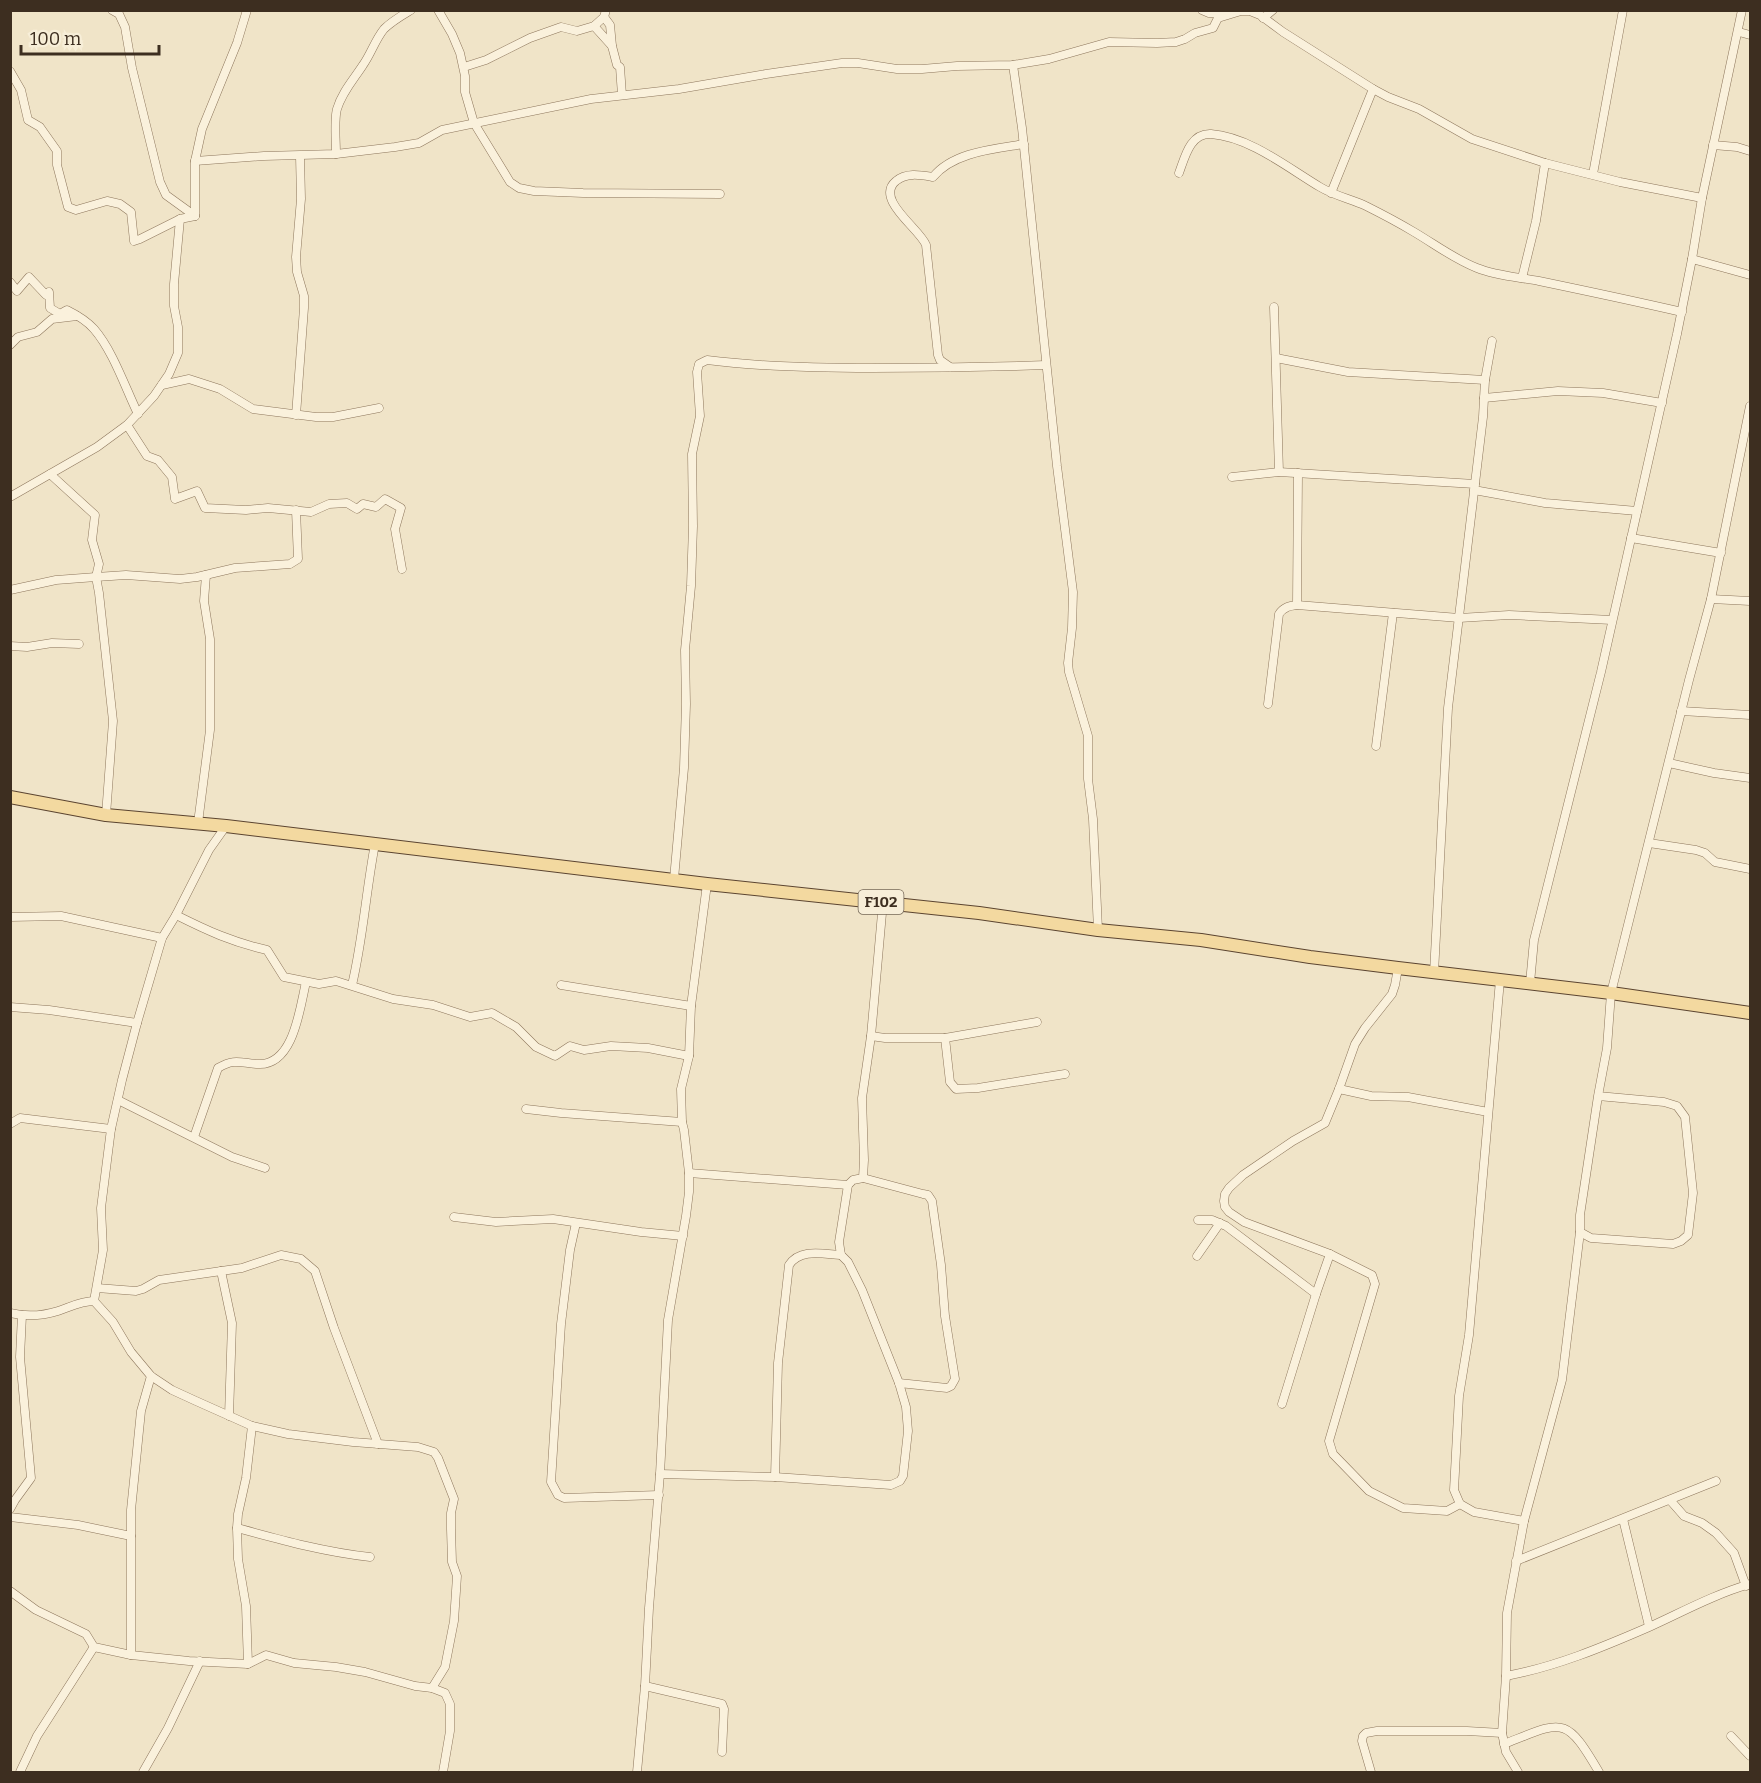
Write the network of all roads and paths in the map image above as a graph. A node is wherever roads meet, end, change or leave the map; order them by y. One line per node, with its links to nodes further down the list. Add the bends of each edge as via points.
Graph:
1 (112, 10): 34 (street, via 119,14 124,27 160,182 166,195)
2 (247, 10): 27 (street, via 202,129)
3 (411, 10): 25 (street, via 382,32 341,100 335,118)
4 (438, 10): 17 (street)
5 (1202, 10): 10 (street)
6 (1273, 10): 11 (street)
7 (1623, 10): 30 (street)
8 (1742, 10): 13 (street)
9 (605, 14): 12 (street); 15 (street)
10 (1228, 14): 11 (street, via 1250,11); 16 (street, via 1218,18 1214,28 1176,42 1109,42)
11 (1263, 18): 19 (street)
12 (594, 27): 15 (street); 17 (street, via 577,31 561,27)
13 (1738, 32): 14 (street); 23 (street)
14 (1750, 35)
15 (612, 46): 20 (street, via 620,67)
16 (1013, 66): 20 (street, via 897,69 842,63); 22 (street)
17 (464, 67): 21 (street, via 465,92)
18 (10, 71): 35 (street, via 21,90 28,120 40,127 57,151 68,207 76,210 107,201 120,204 131,212 134,241)
19 (1373, 89): 28 (street, via 1472,139); 31 (street)
20 (622, 95): 21 (street)
21 (474, 123): 25 (street, via 442,130 419,142); 32 (street, via 510,182 519,188 583,193)
22 (1024, 144): 46 (street); 47 (street, via 979,152 941,167 933,177 903,177 891,187 895,209 926,245 938,355)
23 (1713, 145): 24 (street); 33 (street)
24 (1750, 151)
25 (336, 154): 26 (street)
26 (300, 156): 27 (street); 55 (street, via 296,257 304,308)
27 (195, 161): 34 (street)
28 (1545, 163): 30 (street); 38 (street)
29 (1179, 173): 31 (street, via 1190,145 1200,136 1210,134 1245,142)
30 (1593, 174): 33 (street)
31 (1331, 193): 38 (street, via 1364,205 1454,258 1496,275)
32 (720, 194)
33 (1702, 198): 36 (street)
34 (195, 216): 35 (street)
35 (180, 219): 49 (street, via 174,284 178,353)
36 (1692, 259): 37 (street); 41 (street)
37 (1750, 275)
38 (1522, 278): 41 (street)
39 (10, 282): 42 (street, via 17,291 29,277 46,295 49,292 50,308 60,314 67,310)
40 (1274, 307): 45 (street)
41 (1682, 312): 51 (street)
42 (79, 316): 44 (street, via 52,320); 54 (street, via 94,329 109,352)
43 (1492, 341): 48 (street)
44 (10, 345)
45 (1276, 358): 48 (street, via 1348,372); 57 (street)
46 (1046, 365): 47 (street); 97 (street, via 1073,592 1069,672 1088,736)
47 (951, 368): 92 (street, via 767,367 706,360 699,364 700,416 692,454 684,768)
48 (1485, 380): 50 (street)
49 (162, 385): 54 (street); 55 (street, via 189,379 220,389 253,409)
50 (1484, 398): 51 (street, via 1558,391 1603,393); 61 (street)
51 (1662, 403): 64 (street)
52 (1750, 406): 66 (street)
53 (379, 408): 55 (street, via 333,417)
54 (138, 414): 56 (street)
55 (296, 415)
56 (127, 425): 59 (street); 63 (street, via 147,456 158,460 172,477 175,499 197,491 205,508)
57 (1279, 472): 58 (street); 60 (street)
58 (1298, 473): 61 (street); 73 (street)
59 (50, 474): 62 (street); 69 (street, via 95,515 92,540 99,564)
60 (1232, 477)
61 (1474, 487): 64 (street, via 1545,503); 75 (street)
62 (10, 497)
63 (296, 510): 67 (street, via 311,512 329,504 347,503 357,509 363,504 376,507 385,499 401,508 395,529); 68 (street, via 295,561)
64 (1637, 511): 65 (street)
65 (1631, 538): 66 (street); 76 (street)
66 (1721, 553): 71 (street)
67 (402, 569)
68 (206, 575): 69 (street, via 180,579); 87 (street, via 210,730)
69 (96, 577): 70 (street, via 56,580); 86 (street, via 113,721)
70 (10, 590)
71 (1711, 599): 72 (street); 80 (street)
72 (1750, 601)
73 (1297, 606): 74 (street); 79 (street, via 1287,607 1279,614)
74 (1393, 613): 75 (street); 82 (street)
75 (1458, 618): 76 (street, via 1509,615); 100 (street, via 1448,708)
76 (1612, 620): 103 (street, via 1534,940)
77 (80, 644): 78 (street)
78 (10, 646)
79 (1268, 704)
80 (1681, 711): 81 (street); 83 (street)
81 (1750, 715)
82 (1376, 746)
83 (1669, 763): 84 (street); 89 (street)
84 (1750, 778)
85 (10, 797): 86 (main road, F102)
86 (106, 815): 87 (main road, F102)
87 (198, 823): 88 (main road, F102)
88 (226, 826): 90 (main road, F102); 95 (street)
89 (1649, 843): 91 (street, via 1696,850 1715,862); 106 (street)
90 (375, 844): 92 (main road, F102); 104 (street)
91 (1750, 869)
92 (674, 879): 93 (main road, F102)
93 (707, 884): 94 (main road, F102); 107 (street)
94 (883, 902): 97 (main road, F102); 112 (street)
95 (177, 915): 98 (street); 102 (street, via 221,937 267,950 284,977)
96 (10, 917): 98 (street, via 61,916)
97 (1098, 930): 99 (main road, F102, via 1201,940)
98 (162, 938): 111 (street)
99 (1398, 968): 100 (main road, F102); 116 (street, via 1392,994 1355,1044)
100 (1434, 973): 101 (main road, F102)
101 (1500, 980): 103 (main road, F102); 120 (street)
102 (306, 982): 104 (street); 124 (street, via 285,1050 270,1062 228,1062 218,1068)
103 (1530, 983): 106 (main road, F102)
104 (352, 985): 114 (street, via 470,1017 492,1012 516,1027 536,1047 555,1056 570,1046 584,1050 611,1046 648,1048)
105 (561, 985): 107 (street)
106 (1611, 993): 109 (main road, F102); 117 (street)
107 (692, 1006): 114 (street)
108 (10, 1007): 111 (street)
109 (1750, 1013)
110 (1037, 1022): 113 (street)
111 (137, 1023): 118 (street)
112 (871, 1036): 113 (street); 127 (street, via 862,1098)
113 (945, 1038): 115 (street, via 950,1082 957,1089)
114 (690, 1056): 121 (street, via 681,1089)
115 (1065, 1074)
116 (1340, 1089): 120 (street); 135 (street, via 1325,1123 1243,1175 1229,1188 1224,1201 1229,1212 1244,1222)
117 (1598, 1096): 133 (street); 133 (street, via 1664,1101 1677,1106 1685,1117 1692,1212 1688,1235 1673,1244 1591,1238)
118 (118, 1100): 123 (street); 124 (street)
119 (526, 1109): 121 (street)
120 (1488, 1112): 155 (street, via 1469,1335 1458,1407 1454,1490)
121 (681, 1122): 126 (street)
122 (10, 1124): 123 (street, via 20,1118)
123 (111, 1129): 139 (street, via 101,1208 103,1250)
124 (194, 1137): 125 (street, via 232,1157)
125 (265, 1168)
126 (689, 1173): 128 (street); 134 (street)
127 (863, 1178): 128 (street); 145 (street, via 928,1195 932,1201 955,1379 947,1388)
128 (848, 1185): 136 (street, via 839,1242)
129 (454, 1217): 131 (street)
130 (1198, 1220): 132 (street)
131 (576, 1223): 134 (street); 153 (street, via 561,1324 550,1482 558,1495 564,1497)
132 (1220, 1223): 137 (street); 140 (street)
133 (1580, 1232): 159 (street, via 1562,1380)
134 (683, 1236): 150 (street, via 668,1320)
135 (1330, 1254): 140 (street); 155 (street, via 1372,1275 1375,1284 1329,1440 1333,1454 1369,1491 1403,1508 1447,1511)
136 (841, 1255): 145 (street, via 862,1290); 151 (street, via 801,1255 789,1265 777,1372)
137 (1197, 1256)
138 (221, 1271): 139 (street, via 159,1280 136,1291); 147 (street, via 232,1323); 149 (street, via 281,1255 301,1259 315,1271)
139 (97, 1288): 141 (street)
140 (1316, 1293): 146 (street)
141 (94, 1301): 143 (street, via 56,1312); 144 (street)
142 (10, 1313): 143 (street)
143 (22, 1315): 156 (street, via 20,1357 31,1478)
144 (151, 1376): 147 (street); 161 (street, via 141,1412)
145 (899, 1383): 151 (street, via 908,1431 900,1481 891,1485)
146 (1282, 1404)
147 (229, 1416): 148 (street)
148 (252, 1426): 149 (street); 160 (street)
149 (378, 1444): 173 (street, via 434,1452 454,1499 454,1621 445,1667)
150 (660, 1474): 151 (street); 153 (street)
151 (775, 1477)
152 (1716, 1481): 154 (street)
153 (659, 1495): 172 (street)
154 (1670, 1500): 158 (street); 164 (street, via 1684,1516 1716,1533 1734,1552)
155 (1460, 1504): 159 (street, via 1474,1512)
156 (10, 1509)
157 (10, 1517): 161 (street)
158 (1623, 1519): 163 (street); 166 (street)
159 (1524, 1521): 163 (street)
160 (237, 1528): 162 (street, via 314,1549); 170 (street)
161 (131, 1536): 168 (street)
162 (370, 1557)
163 (1516, 1561): 171 (street, via 1507,1613)
164 (1748, 1585): 166 (street)
165 (10, 1591): 167 (street, via 36,1610 86,1634)
166 (1649, 1626): 171 (street, via 1556,1663)
167 (94, 1647): 168 (street); 179 (street, via 37,1736)
168 (131, 1655): 169 (street)
169 (200, 1661): 170 (street); 180 (street)
170 (248, 1664): 173 (street, via 266,1655)
171 (1506, 1676): 174 (street)
172 (645, 1686): 177 (street, via 722,1704); 182 (street)
173 (432, 1688): 181 (street, via 445,1693 450,1704)
174 (1502, 1733): 176 (street); 183 (street, via 1366,1733 1362,1741)
175 (1731, 1736): 178 (street)
176 (1504, 1744): 184 (street); 185 (street, via 1542,1729 1564,1727 1578,1739)
177 (722, 1752)
178 (1750, 1756)
179 (20, 1773)
180 (143, 1773)
181 (443, 1773)
182 (637, 1773)
183 (1371, 1773)
184 (1518, 1773)
185 (1599, 1773)

